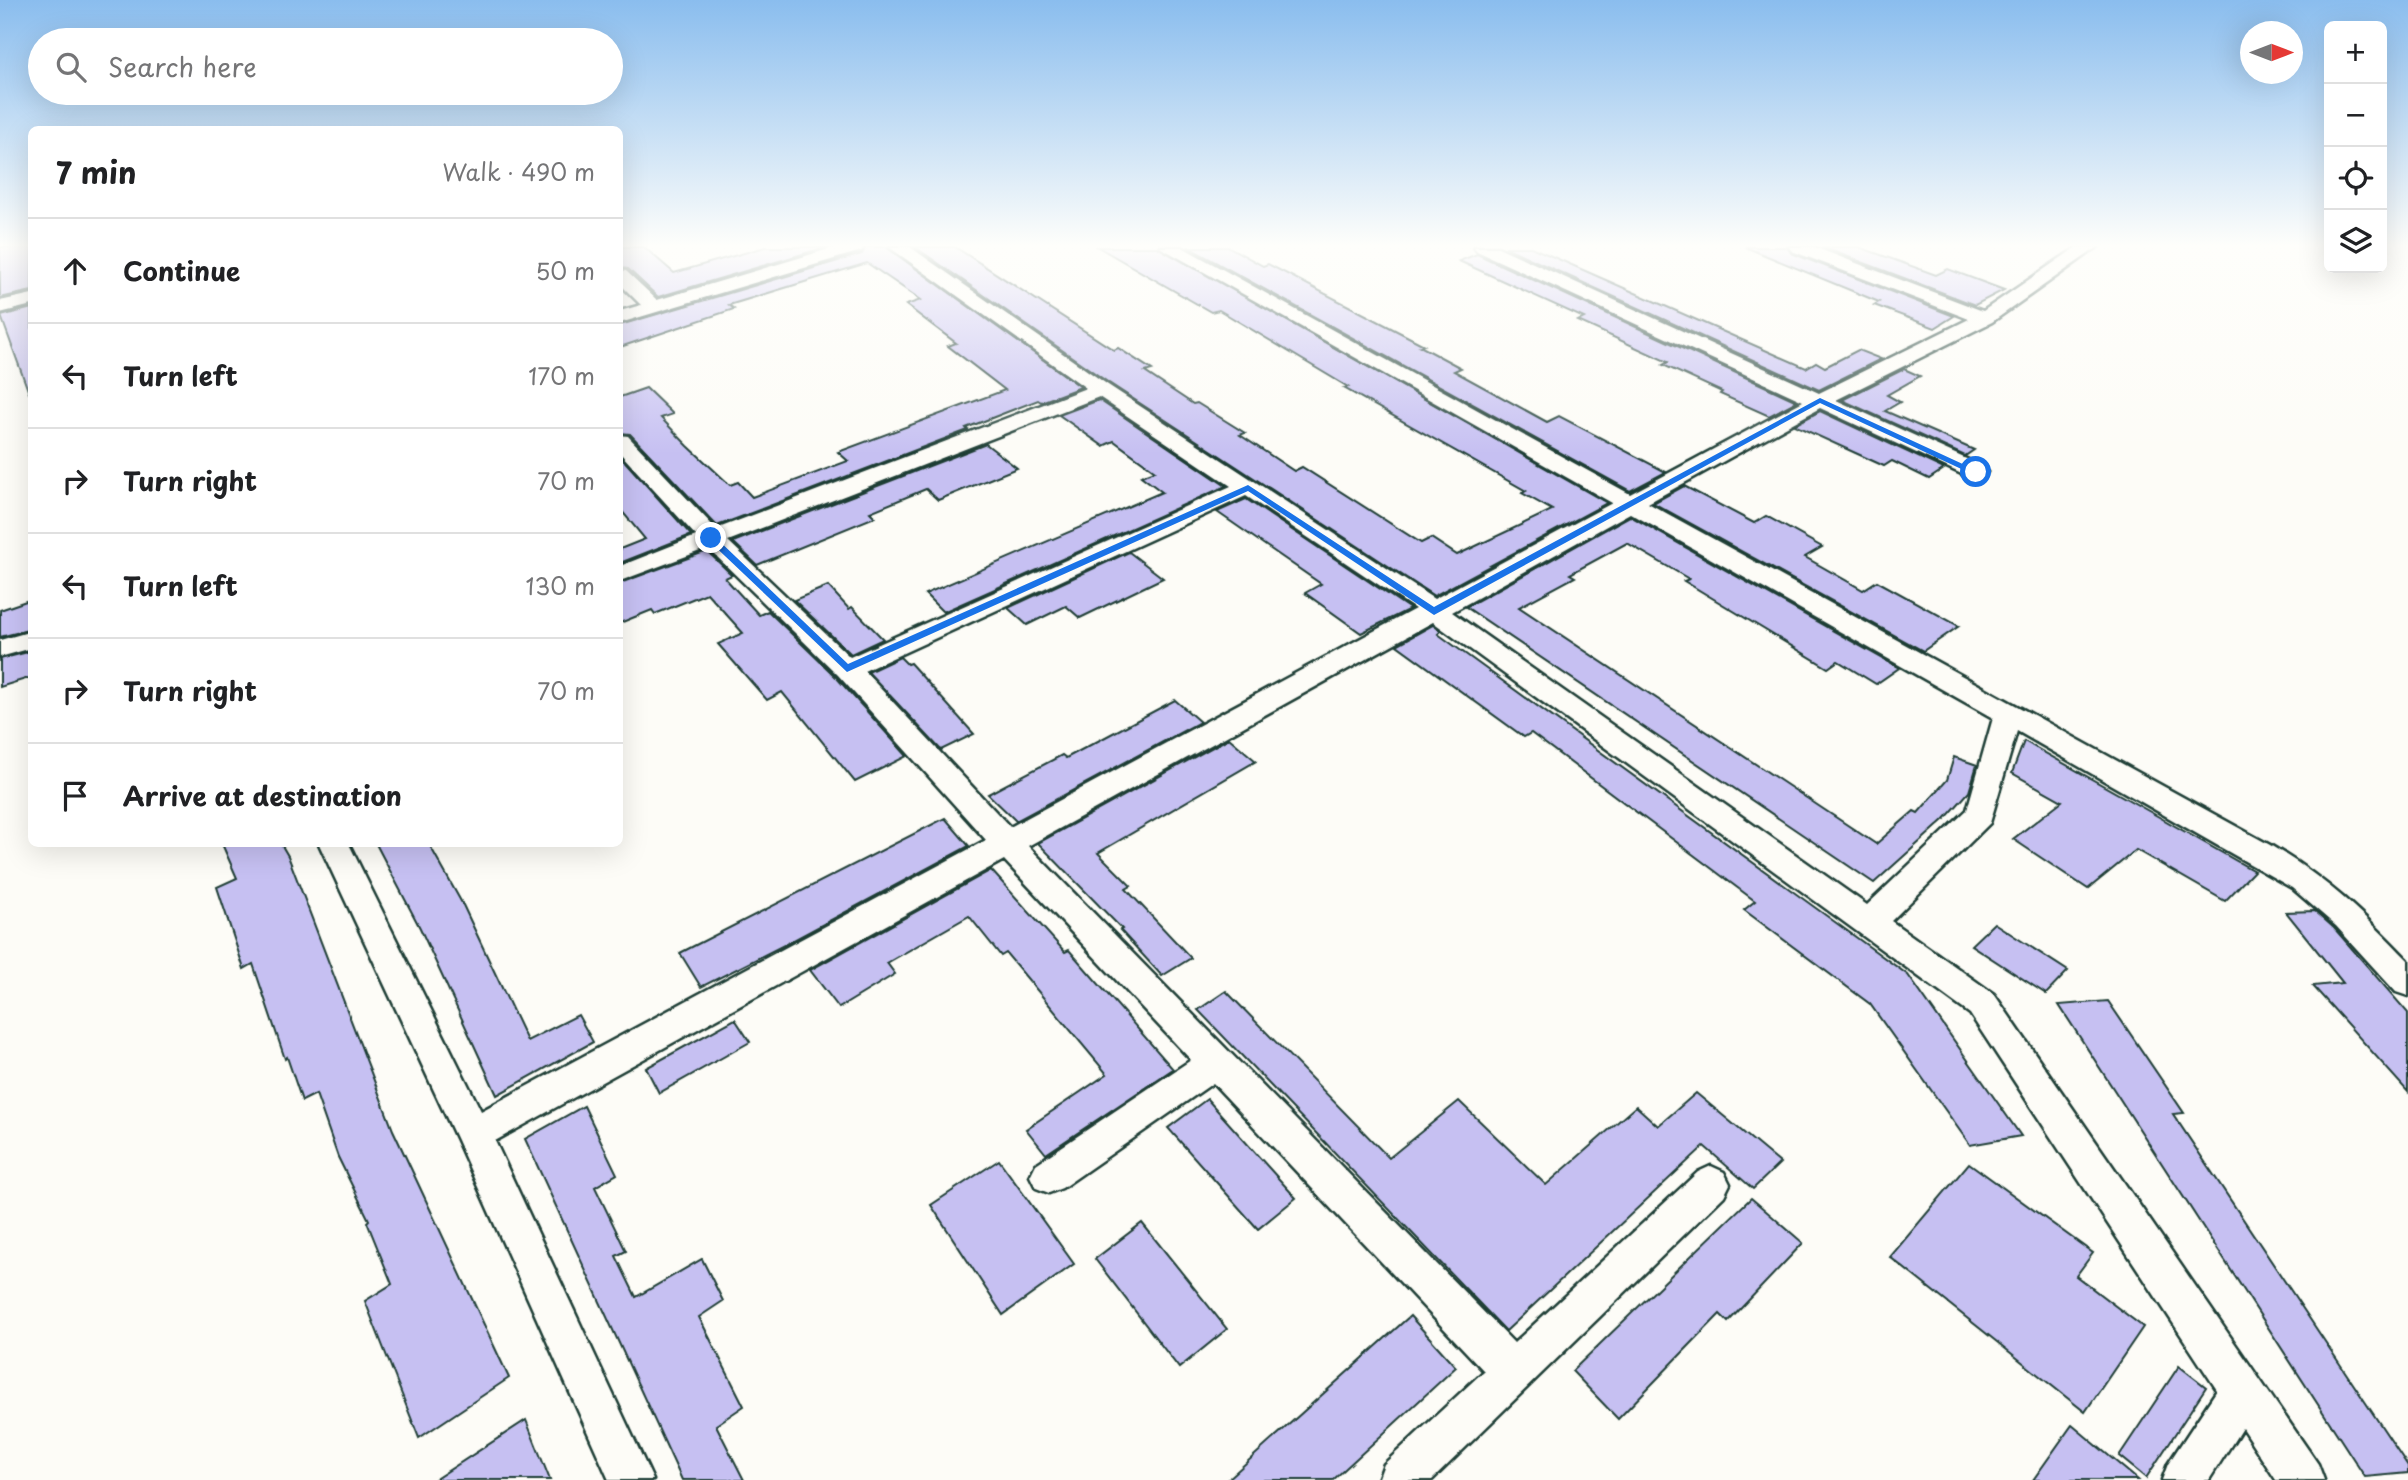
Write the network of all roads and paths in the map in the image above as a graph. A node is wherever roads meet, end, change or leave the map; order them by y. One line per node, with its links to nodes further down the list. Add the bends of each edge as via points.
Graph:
1 (997, 316): 7 (street)
2 (1293, 316): 12 (street)
3 (1635, 316): 8 (street)
4 (1980, 316): 6 (street)
5 (1988, 316): 6 (street)
6 (1985, 318): 8 (street)
7 (1101, 389): 11 (street); 13 (street)
8 (1820, 400): 10 (street); 12 (street)
9 (623, 444): 13 (street)
10 (1976, 472)
11 (1248, 488): 15 (street); 18 (street)
12 (1632, 504): 15 (street); 19 (street)
13 (711, 538): 14 (street); 18 (street)
14 (623, 573)
15 (1434, 611): 20 (street); 22 (street)
16 (28, 640): 17 (street)
17 (0, 649)
18 (847, 669): 20 (street)
19 (2008, 715): 22 (street, via 1980,815); 23 (street, via 2303,880 2347,917)
20 (1008, 845): 24 (street); 25 (street)
21 (335, 847): 25 (street)
22 (1869, 923): 29 (street, via 1982,1004)
23 (2408, 982)
24 (1216, 1062): 26 (street); 28 (street)
25 (472, 1134): 30 (street)
26 (1049, 1176)
27 (1711, 1184): 28 (street)
28 (1513, 1372): 31 (street)
29 (2241, 1390): 32 (street); 33 (street)
30 (631, 1480)
31 (1400, 1480)
32 (2184, 1480)
33 (2302, 1480)

